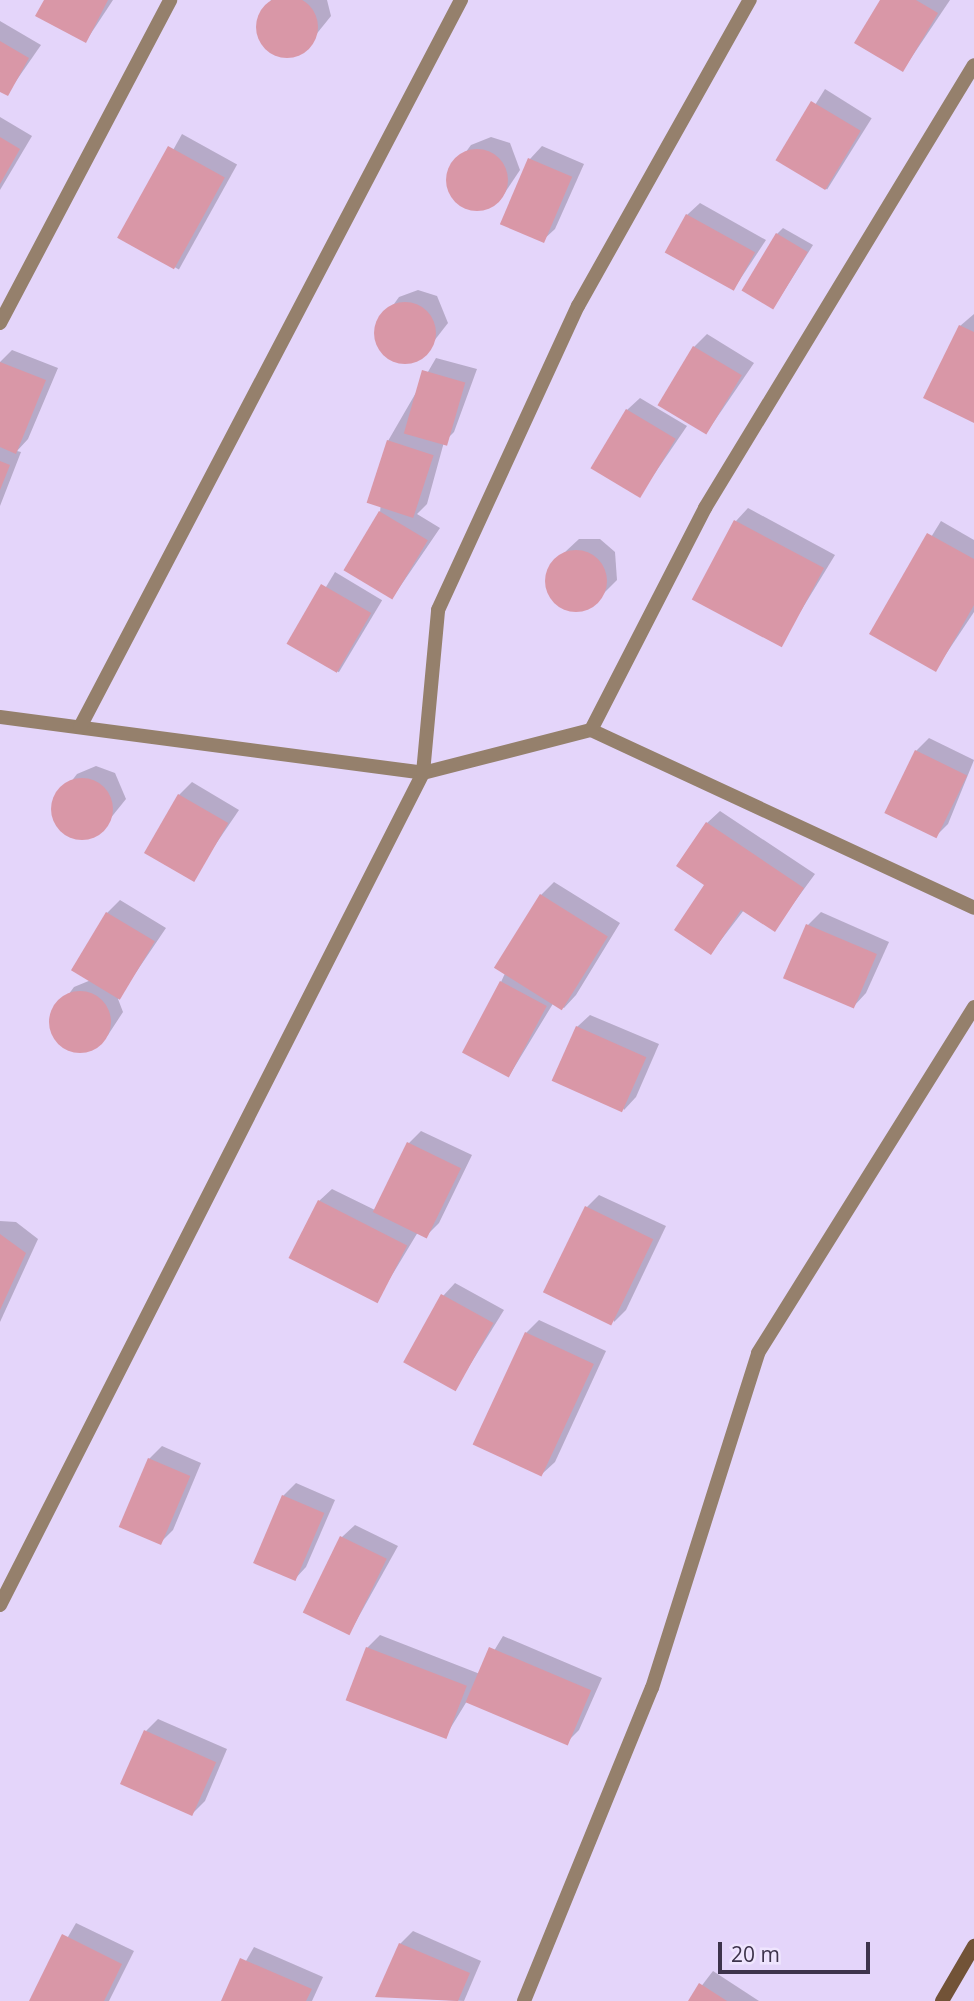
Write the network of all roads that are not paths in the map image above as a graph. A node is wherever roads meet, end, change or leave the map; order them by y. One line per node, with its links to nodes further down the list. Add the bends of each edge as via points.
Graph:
1 (170, 0): 5 (street)
2 (461, 0): 7 (street)
3 (750, 0): 9 (street, via 578,306 438,610)
4 (974, 65): 8 (street, via 705,508)
5 (0, 323)
6 (0, 717): 7 (street)
7 (80, 727): 9 (street)
8 (591, 730): 9 (street); 10 (street)
9 (423, 773): 12 (street)
10 (974, 908)
11 (974, 1007): 14 (street, via 758,1353 652,1688)
12 (0, 1605)
13 (974, 1946): 15 (main road)
14 (524, 2001)
15 (942, 2001)

